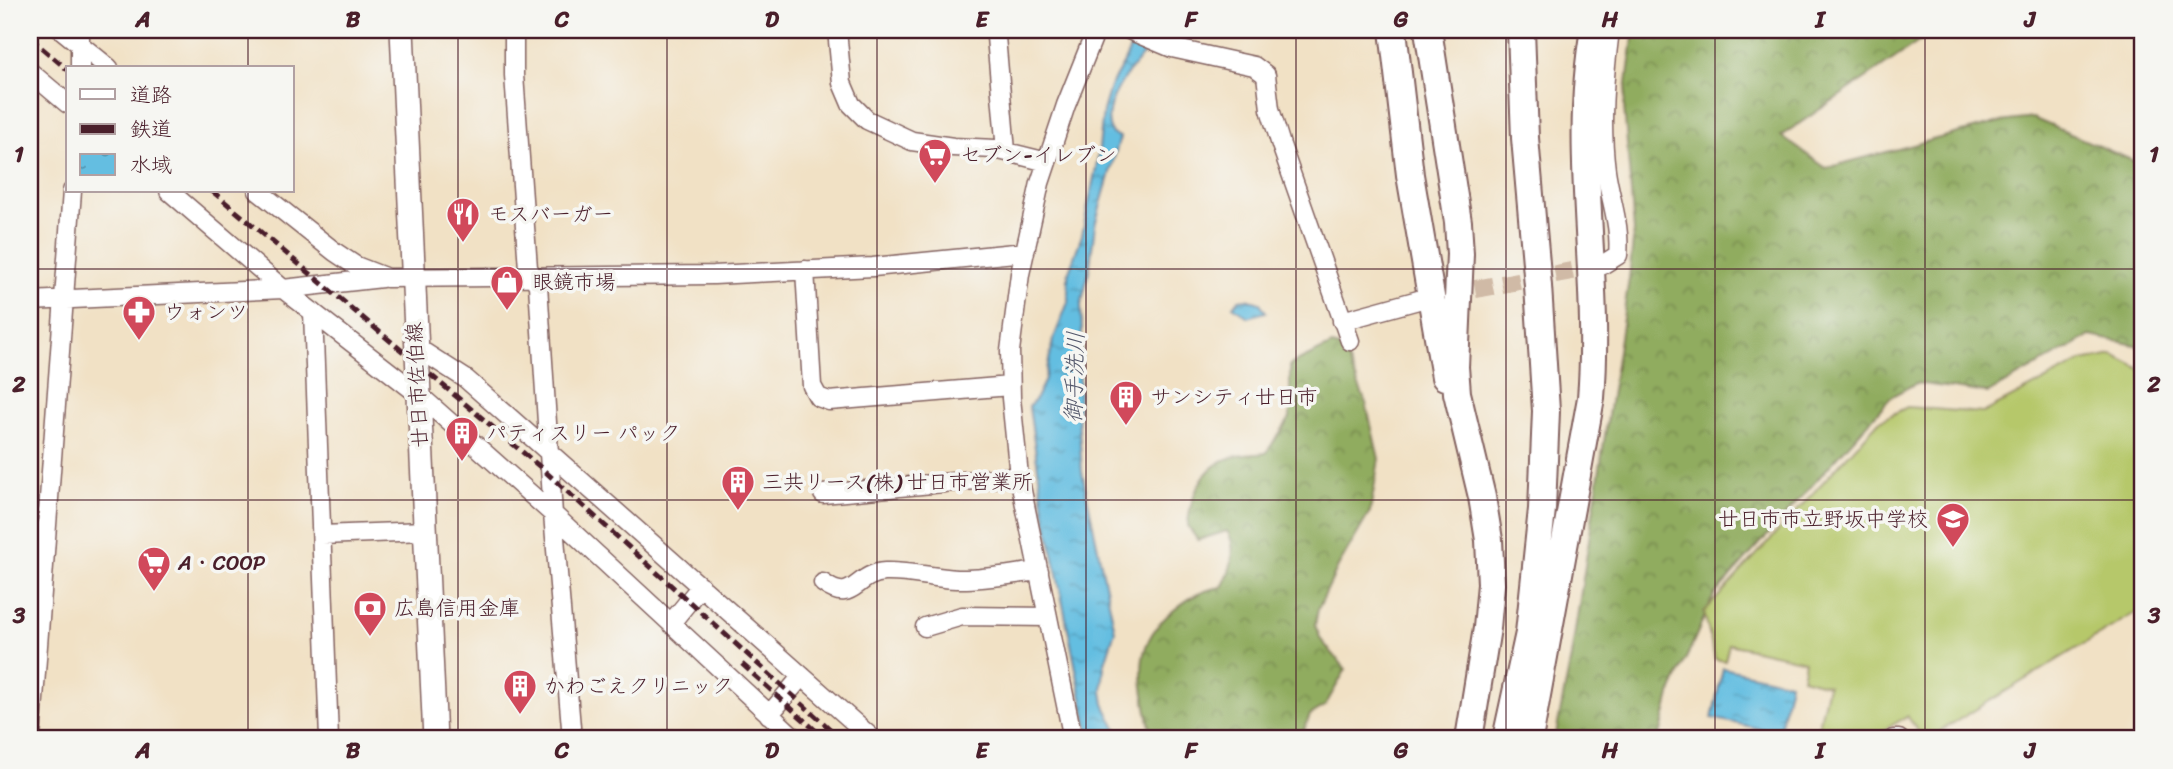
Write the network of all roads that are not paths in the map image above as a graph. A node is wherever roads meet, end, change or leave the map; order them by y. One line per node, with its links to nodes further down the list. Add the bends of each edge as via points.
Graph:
1 (62, 30): 14 (street)
2 (402, 30): 30 (main road, 廿日市佐伯線)
3 (514, 30): 28 (street, via 528,268)
4 (837, 30): 20 (street, via 842,83 851,104 867,120 899,137 926,144)
5 (999, 30): 20 (street)
6 (1096, 30): 21 (street)
7 (1129, 30): 36 (street, via 1171,48 1254,66 1266,75 1281,145)
8 (1374, 30): 19 (highway)
9 (1393, 30): 19 (highway)
10 (1428, 30): 41 (highway, via 1458,222 1455,368)
11 (1594, 30): 48 (highway, via 1585,129 1593,374)
12 (1610, 30): 26 (street, via 1602,100 1606,170 1620,238 1618,255)
13 (1522, 36): 55 (highway, via 1525,138 1546,411)
14 (80, 37): 15 (street); 16 (street)
15 (80, 66)
16 (107, 66)
17 (30, 72): 18 (street)
18 (66, 102)
19 (1402, 118): 41 (highway, via 1443,369)
20 (1006, 151): 21 (street)
21 (1047, 162): 25 (street)
22 (72, 192): 32 (street)
23 (170, 192): 31 (street)
24 (259, 192): 29 (street, via 335,252)
25 (1025, 252): 27 (street); 39 (street, via 1012,328)
26 (1602, 265)
27 (805, 270): 28 (street); 39 (street, via 812,386 818,397 829,401)
28 (534, 277): 30 (street); 42 (street)
29 (387, 278): 30 (street); 31 (street)
30 (413, 278): 38 (main road, 廿日市佐伯線)
31 (283, 289): 32 (street); 35 (street)
32 (63, 299): 34 (street); 57 (street)
33 (1422, 299): 36 (street)
34 (30, 301)
35 (313, 312): 40 (street); 47 (street)
36 (1342, 321): 37 (street)
37 (1350, 341)
38 (416, 347): 40 (main road, 廿日市佐伯線); 42 (street, via 467,379)
39 (1010, 386): 43 (street)
40 (418, 394): 45 (street); 46 (main road, 廿日市佐伯線)
41 (1461, 417): 66 (highway, via 1482,497 1491,584)
42 (550, 453): 45 (street); 51 (street)
43 (1019, 476): 44 (street); 49 (street)
44 (823, 494)
45 (553, 514): 53 (street); 62 (street)
46 (424, 530): 47 (street); 61 (main road, 廿日市佐伯線)
47 (322, 535): 60 (street)
48 (1560, 568): 55 (highway); 68 (highway)
49 (1039, 571): 50 (street, via 958,579 886,572 871,575 842,593); 52 (street)
50 (823, 583)
51 (701, 586): 53 (street); 56 (street)
52 (1048, 617): 54 (street, via 962,616); 65 (street)
53 (671, 624): 58 (street)
54 (926, 627)
55 (1529, 633): 67 (highway)
56 (802, 676): 58 (street); 64 (street)
57 (32, 697): 59 (street)
58 (769, 715): 63 (street)
59 (31, 739)
60 (329, 739)
61 (435, 739)
62 (572, 739)
63 (796, 739)
64 (873, 739)
65 (1073, 739)
66 (1469, 739)
67 (1506, 739)
68 (1529, 739)
69 (1893, 739): 70 (street)
70 (1899, 739)

